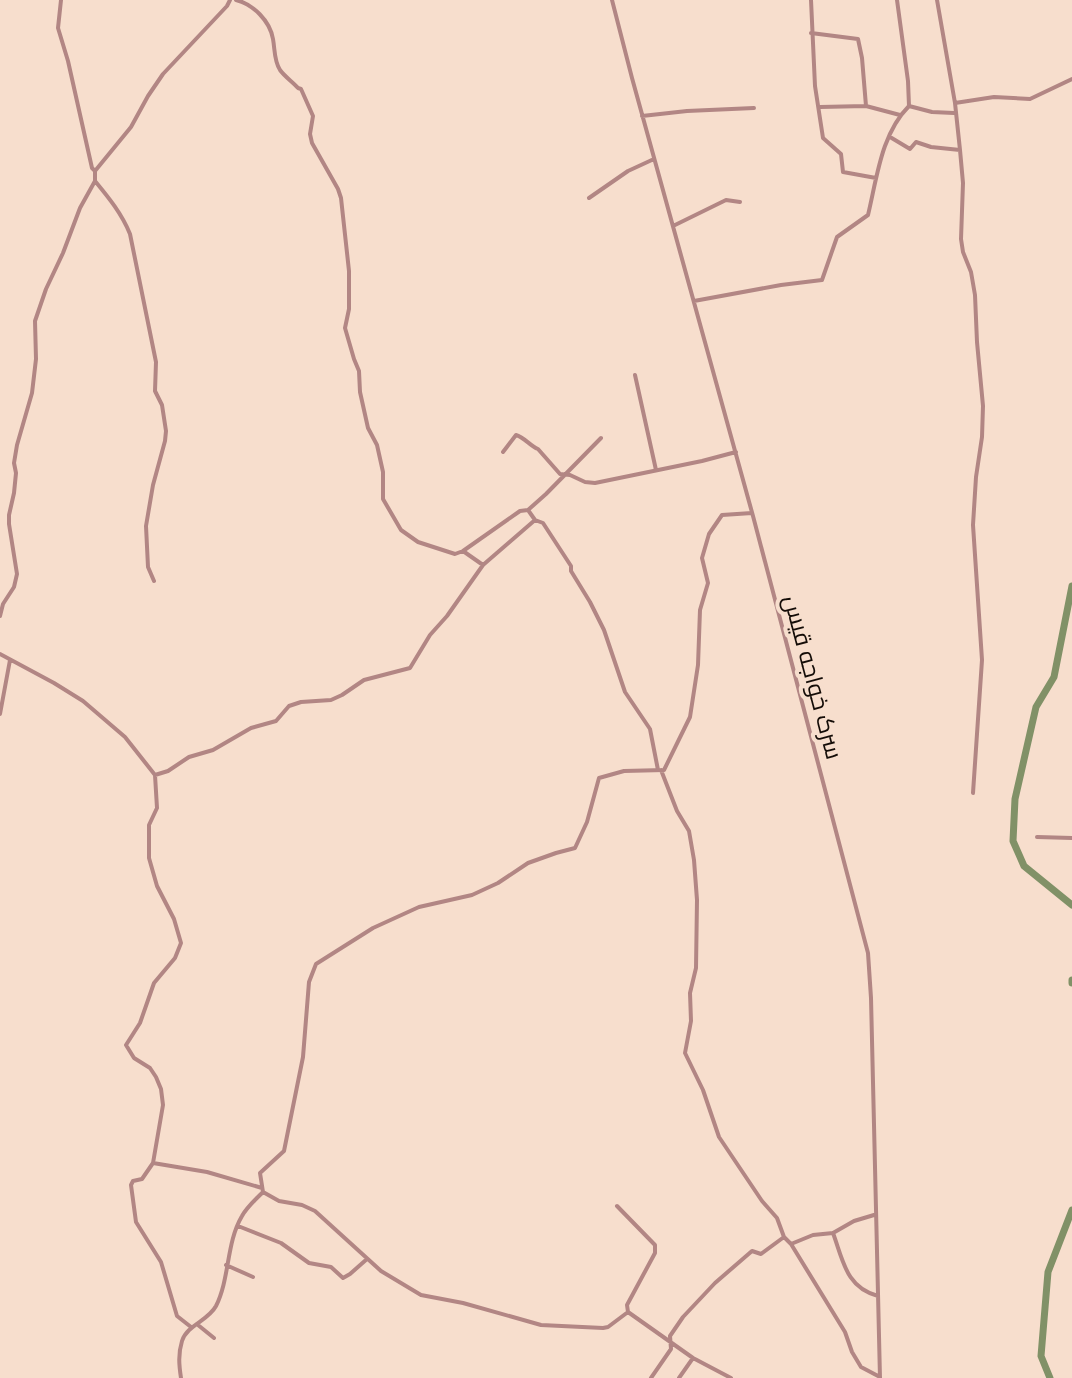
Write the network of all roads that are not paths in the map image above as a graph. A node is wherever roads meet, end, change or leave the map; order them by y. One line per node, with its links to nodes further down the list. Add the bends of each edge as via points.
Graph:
1 (61, 0): 20 (street, via 58,28)
2 (233, 0): 20 (street, via 163,74 131,127); 36 (street, via 247,2 260,14 279,69 301,89 313,116 312,143 341,198 349,271 345,328 383,472 383,499 401,530 418,542 455,554)
3 (612, 0): 16 (street, سرک خواجه قیس)
4 (811, 0): 7 (street)
5 (897, 0): 11 (street)
6 (937, 0): 9 (street)
7 (811, 33): 10 (street, via 858,39); 12 (street)
8 (1072, 79): 9 (street, via 1030,99)
9 (955, 103): 14 (street)
10 (866, 106): 12 (street); 15 (street)
11 (909, 106): 14 (street); 15 (street)
12 (819, 107): 21 (street, via 823,138 841,154 843,172)
13 (754, 108): 16 (street)
14 (955, 113): 18 (street)
15 (900, 115): 17 (street)
16 (642, 116): 19 (street, سرک خواجه قیس)
17 (889, 136): 18 (street, via 910,149 916,142); 21 (street)
18 (960, 150): 45 (street, via 961,239 975,295 983,406 973,525 982,660)
19 (654, 159): 23 (street); 25 (street, سرک خواجه قیس)
20 (95, 171): 22 (street)
21 (876, 178): 26 (street, via 868,215 837,237 822,280)
22 (95, 181): 38 (street, via 130,234 156,362 155,391 166,431 146,526); 39 (street, via 35,321 32,393 17,445 9,515 17,574)
23 (589, 198)
24 (740, 202): 25 (street, via 726,200)
25 (673, 226): 26 (street, سرک خواجه قیس)
26 (694, 301): 30 (street, سرک خواجه قیس)
27 (635, 375): 31 (street)
28 (601, 438): 32 (street)
29 (503, 452): 32 (street, via 519,436)
30 (736, 452): 31 (street); 34 (street, سرک خواجه قیس)
31 (656, 470): 32 (street, via 595,483)
32 (565, 475): 33 (street)
33 (528, 510): 35 (street); 36 (street)
34 (752, 513): 43 (street, via 722,515 709,534 702,558 708,583 700,610 690,717 664,770); 51 (street, سرک خواجه قیس, via 868,953)
35 (535, 520): 37 (street); 43 (street, via 543,523 571,566 604,630 625,692 650,729)
36 (463, 551): 37 (street)
37 (483, 565): 44 (street, via 410,668 364,680 331,700 289,706 276,721)
38 (154, 581)
39 (0, 616)
40 (0, 654): 41 (street)
41 (10, 660): 42 (street); 44 (street, via 83,701 125,737)
42 (0, 714)
43 (659, 770): 49 (street, via 599,778 575,848 528,863 472,895 419,907 316,964 284,1151 260,1173); 54 (street, via 689,831 694,860 696,968 685,1053 719,1137 777,1218)
44 (155, 775): 48 (street, via 157,808 149,825 149,858 181,943 154,983 126,1045 150,1068 161,1089)
45 (973, 793)
46 (1037, 837): 47 (street)
47 (1072, 838)
48 (153, 1163): 49 (street, via 207,1172); 62 (street, via 131,1185 133,1211 161,1262 177,1316)
49 (262, 1190): 52 (street); 56 (street, via 315,1211)
50 (617, 1206): 60 (street, via 655,1245)
51 (876, 1214): 53 (street); 59 (street, سرک خواجه قیس)
52 (238, 1226): 56 (street, via 281,1243 309,1263 331,1267 343,1278); 57 (street)
53 (833, 1233): 55 (street); 59 (street, via 851,1279)
54 (784, 1237): 55 (street); 64 (street, via 761,1254 752,1251 715,1283 683,1317)
55 (791, 1244): 66 (street, via 861,1367)
56 (367, 1259): 60 (street, via 421,1295 541,1325 603,1328)
57 (226, 1265): 58 (street); 61 (street, via 216,1304)
58 (253, 1277)
59 (878, 1296): 66 (street, سرک خواجه قیس)
60 (628, 1312): 64 (street)
61 (198, 1325): 62 (street); 63 (street)
62 (191, 1327): 67 (street, via 179,1356)
63 (214, 1338)
64 (671, 1343): 65 (street); 68 (street)
65 (693, 1358): 69 (street); 70 (street)
66 (880, 1377)
67 (181, 1378)
68 (651, 1378)
69 (679, 1378)
70 (731, 1378)

